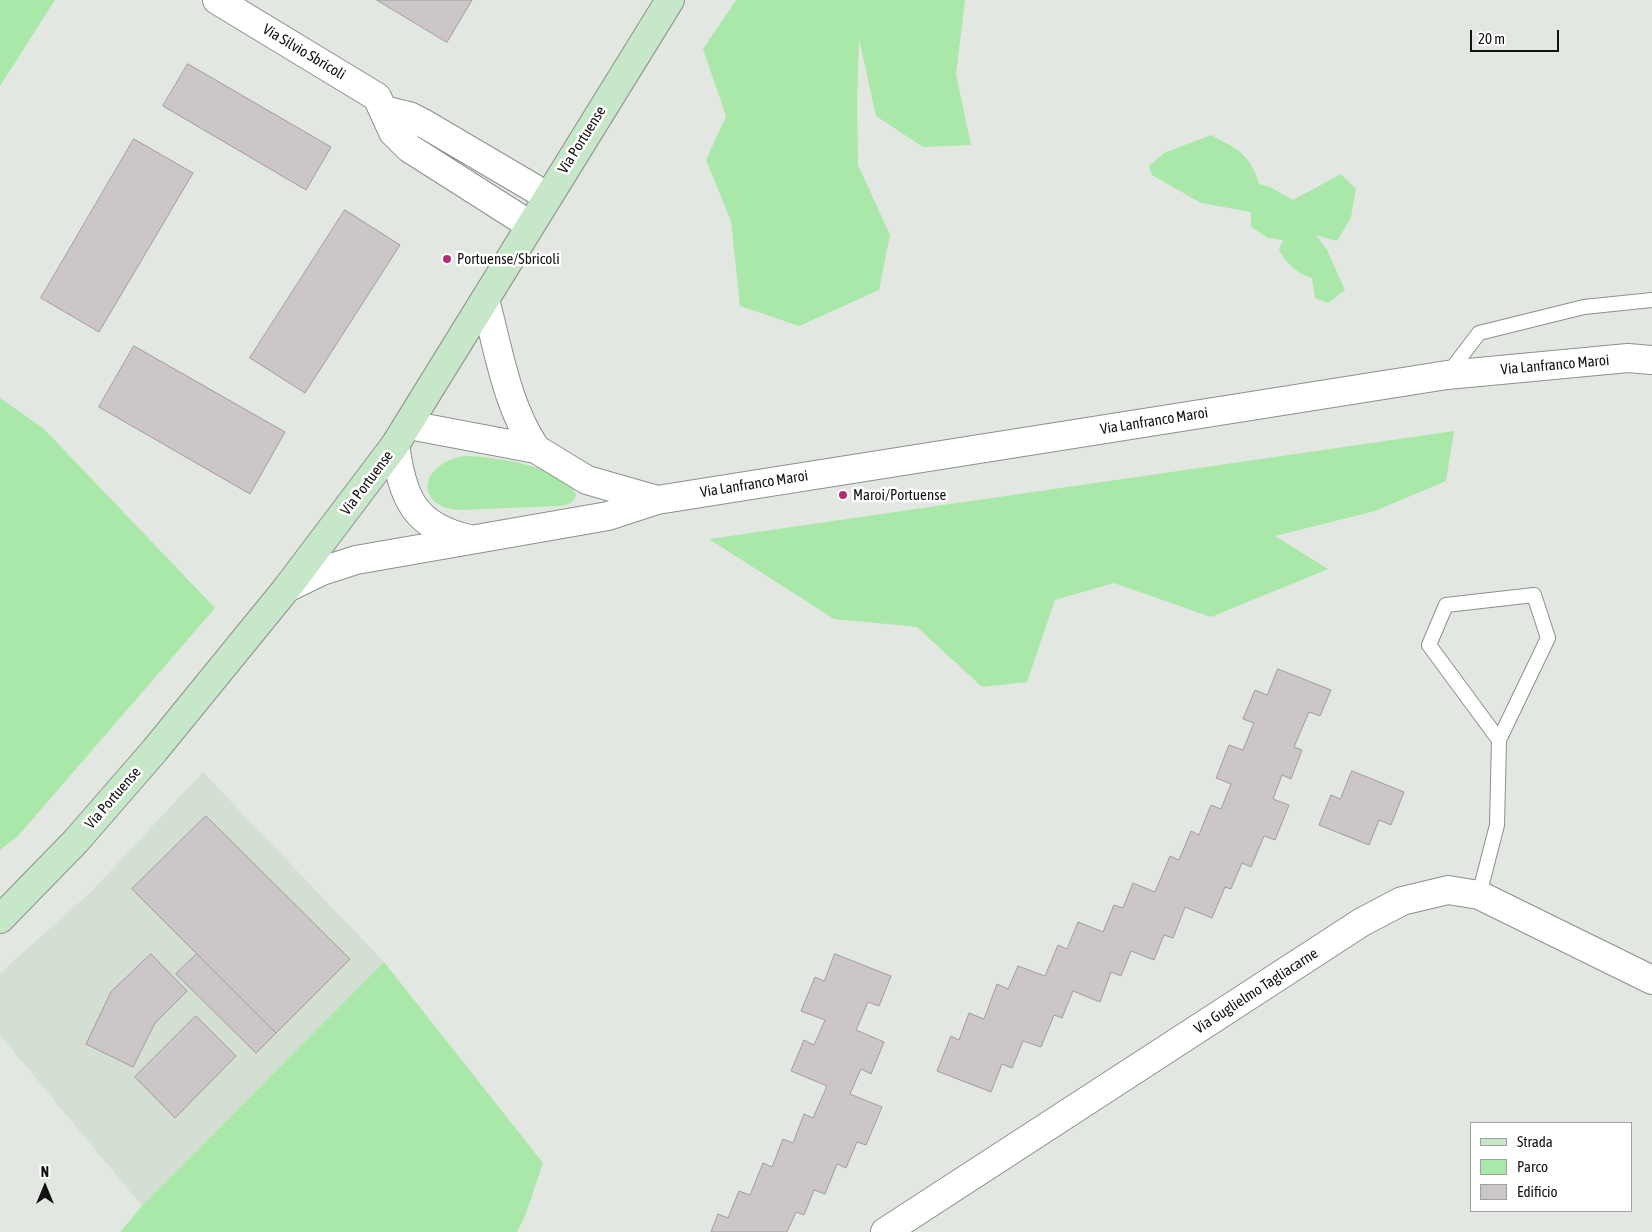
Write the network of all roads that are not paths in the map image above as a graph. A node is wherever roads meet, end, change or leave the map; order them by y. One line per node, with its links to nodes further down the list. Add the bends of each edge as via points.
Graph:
1 (217, 0): 3 (street, Via Silvio Sbricoli, via 377,97)
2 (670, 0): 4 (main road, Via Portuense)
3 (384, 110): 4 (street, via 423,123); 5 (street, Via Silvio Sbricoli, via 393,132 409,148)
4 (547, 196): 5 (main road, Via Portuense)
5 (530, 225): 6 (main road, Via Portuense)
6 (485, 300): 10 (main road, Via Portuense); 11 (street, Via Lanfranco Maroi, via 510,398 524,431)
7 (1652, 300): 9 (lane, via 1584,307 1479,333)
8 (1652, 360): 9 (street, Via Lanfranco Maroi, via 1628,358)
9 (1446, 375): 12 (street, Via Lanfranco Maroi)
10 (402, 435): 11 (street, Via Lanfranco Maroi); 13 (street, Via Lanfranco Maroi, via 402,484 411,504 419,515 445,532); 14 (main road, Via Portuense)
11 (536, 449): 12 (street, Via Lanfranco Maroi, via 587,480)
12 (657, 500): 13 (street, Via Lanfranco Maroi, via 608,516)
13 (475, 540): 14 (street, Via Lanfranco Maroi, via 356,560 322,570)
14 (287, 588): 17 (main road, Via Portuense, via 155,750 76,841)
15 (1498, 740): 15 (lane, via 1548,638 1534,595 1446,605 1429,645); 16 (lane, via 1498,825)
16 (1479, 895): 18 (street, Via Guglielmo Tagliacarne); 19 (street, Via Guglielmo Tagliacarne, via 1448,890 1402,900 1362,922)
17 (0, 919)
18 (1652, 980)
19 (885, 1232)

